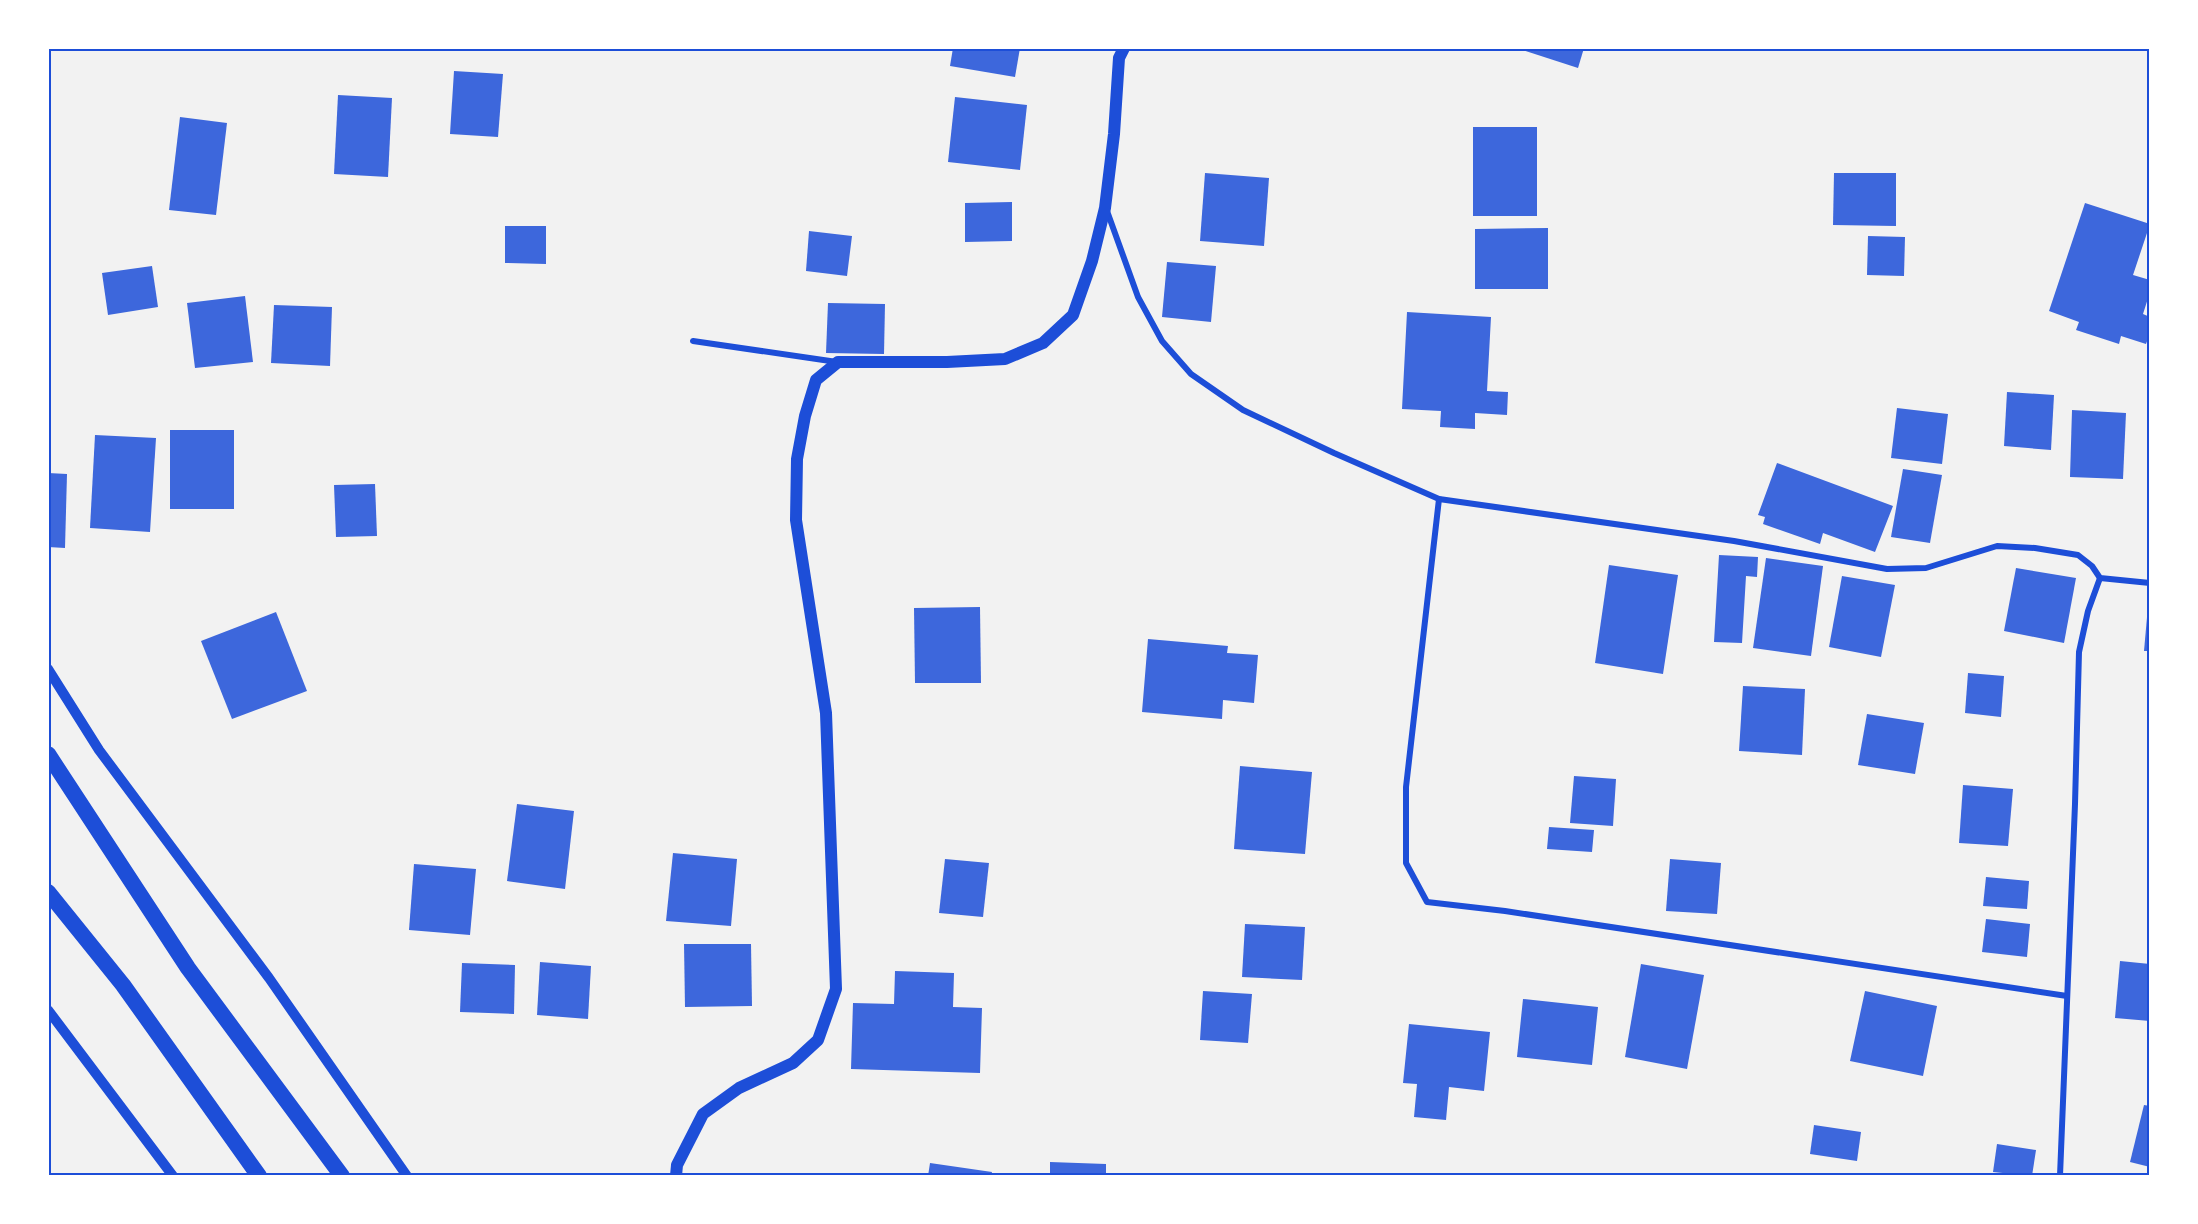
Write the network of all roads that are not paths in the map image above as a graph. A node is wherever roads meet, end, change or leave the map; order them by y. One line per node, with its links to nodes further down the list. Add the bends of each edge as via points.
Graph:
1 (1124, 48): 2 (main road, via 1119,58)
2 (1105, 208): 4 (main road, via 1073,315 1043,343 1005,359); 5 (street, via 1138,297 1162,341 1191,374 1244,410)
3 (693, 341): 4 (street)
4 (838, 362): 17 (main road, via 816,380 805,416 797,459 796,520 826,713 836,989 818,1040 793,1063 739,1088 703,1114 677,1166)
5 (1438, 499): 6 (street, via 1734,541 1887,569 1926,568 1997,546 2035,548 2079,555); 11 (street, via 1406,787 1406,864 1426,902)
6 (2100, 578): 7 (street); 11 (street, via 2079,652)
7 (2150, 583)
8 (48, 669): 16 (street, via 99,750 269,978)
9 (48, 754): 15 (highway, via 188,968)
10 (48, 892): 14 (highway, via 123,985)
11 (2067, 996): 18 (street)
12 (48, 1010): 13 (street)
13 (173, 1176)
14 (259, 1176)
15 (342, 1176)
16 (407, 1176)
17 (676, 1176)
18 (2060, 1176)

